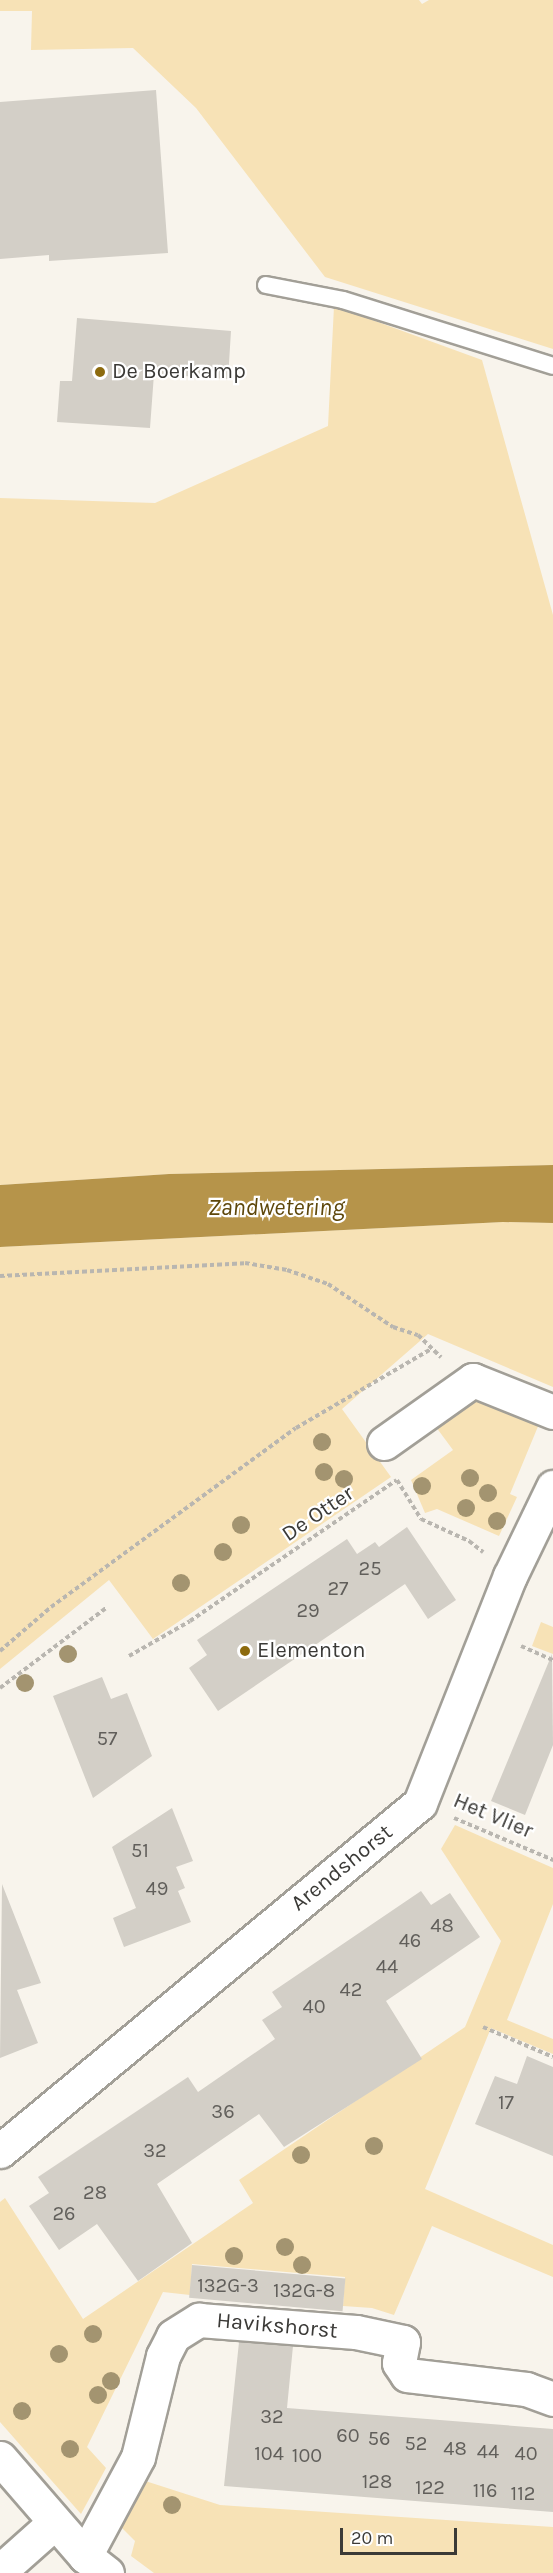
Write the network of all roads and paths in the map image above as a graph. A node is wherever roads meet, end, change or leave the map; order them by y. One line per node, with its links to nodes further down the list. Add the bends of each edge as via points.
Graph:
1 (266, 285): 2 (lane, via 343,300)
2 (553, 366)
3 (0, 1276): 4 (path, via 245,1263 287,1270 328,1284 393,1327 418,1335)
4 (431, 1349): 5 (path); 11 (path, via 296,1428 51,1607)
5 (473, 1380): 6 (street); 7 (street)
6 (553, 1412)
7 (384, 1443)
8 (553, 1487): 9 (street, Arendshorst)
9 (510, 1576): 12 (path, De Otter, via 470,1540 421,1519 397,1480 190,1621); 14 (street, Arendshorst)
10 (106, 1608): 13 (path)
11 (0, 1651)
12 (129, 1656)
13 (0, 1688)
14 (420, 1803): 15 (path, Het Vlier); 18 (street, Arendshorst)
15 (553, 1860)
16 (483, 2027): 17 (path)
17 (553, 2057)
18 (0, 2151)
19 (553, 2399): 22 (street, Havikshorst, via 526,2389 407,2375 399,2363 403,2342 356,2332 199,2320 173,2336 164,2356 138,2457)
20 (0, 2458): 21 (street, Havikshorst)
21 (54, 2523): 22 (street, Havikshorst); 23 (street)
22 (96, 2565)
23 (0, 2571)

